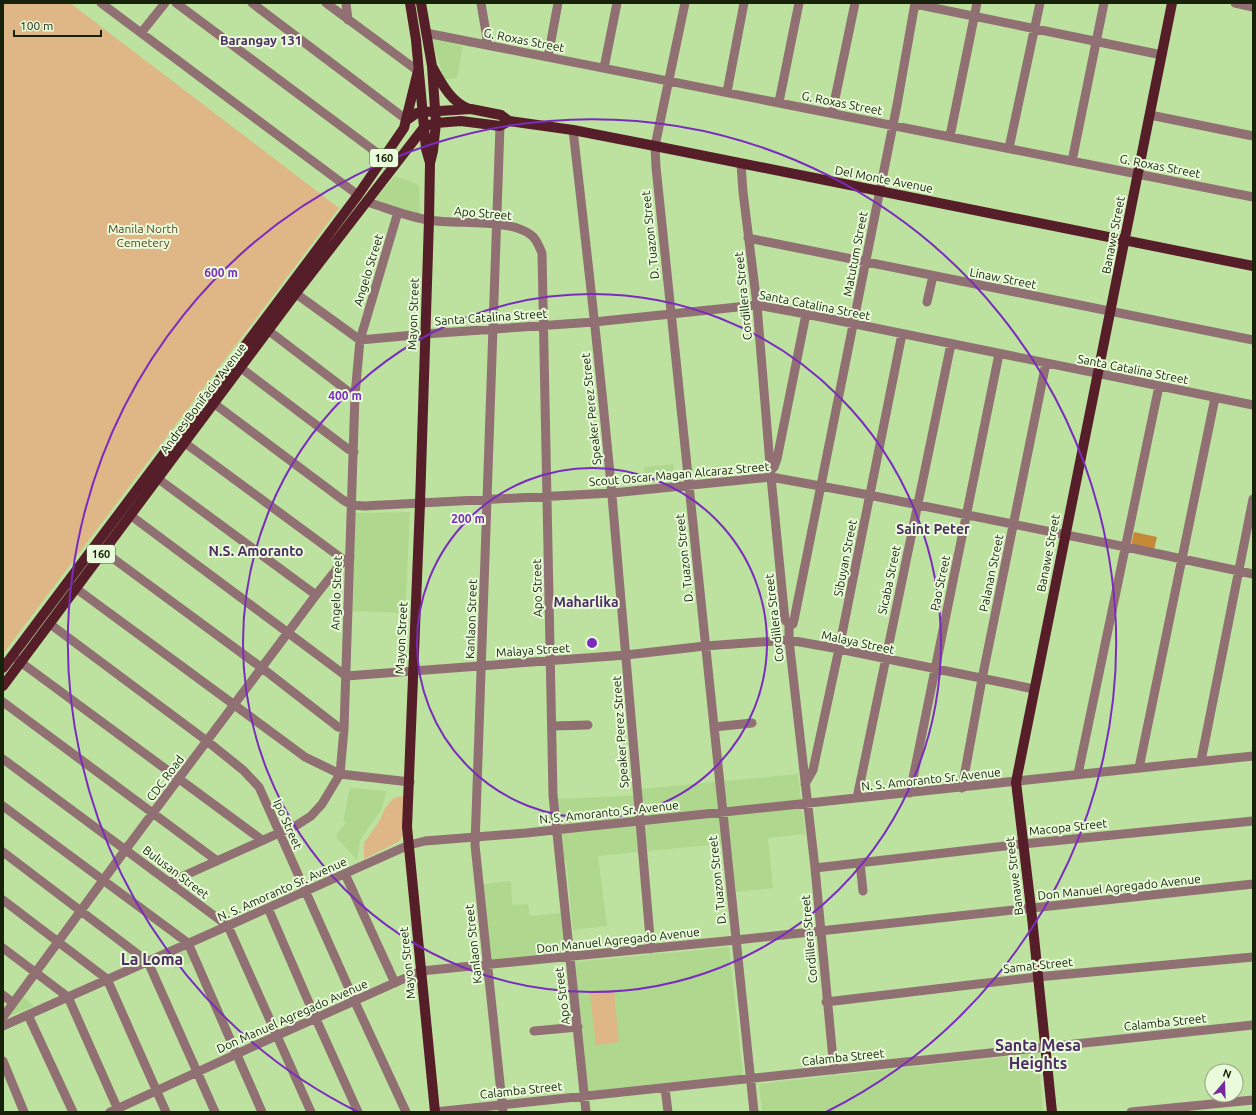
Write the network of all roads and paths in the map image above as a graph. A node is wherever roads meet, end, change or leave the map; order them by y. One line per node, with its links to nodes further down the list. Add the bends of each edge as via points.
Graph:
1 (101, 3): 26 (street)
2 (165, 3): 26 (street)
3 (176, 3): 56 (street)
4 (252, 3): 43 (street)
5 (326, 3): 24 (street)
6 (346, 3): 24 (street)
7 (410, 3): 34 (main road)
8 (421, 3): 27 (main road)
9 (481, 3): 29 (street)
10 (558, 3): 31 (street)
11 (617, 3): 33 (street)
12 (685, 3): 35 (street, D. Tuazon Street)
13 (744, 3): 36 (street)
14 (799, 3): 37 (street)
15 (855, 3): 41 (street)
16 (977, 3): 23 (street)
17 (1040, 3): 25 (street)
18 (1104, 3): 28 (street)
19 (1172, 3): 30 (main road, Banawe Street)
20 (1235, 3): 22 (street)
21 (915, 4): 23 (street); 47 (street, Matutum Street)
22 (1253, 7)
23 (974, 17): 25 (street); 50 (street)
24 (348, 20): 34 (street)
25 (1034, 28): 28 (street); 54 (street)
26 (142, 33): 61 (street)
27 (426, 33): 29 (street, G. Roxas Street); 32 (main road)
28 (1096, 41): 30 (street); 57 (street)
29 (488, 45): 31 (street, G. Roxas Street)
30 (1162, 55): 42 (main road, Banawe Street)
31 (548, 57): 33 (street, G. Roxas Street)
32 (432, 66): 38 (main road, via 443,86 455,100); 39 (main road)
33 (604, 68): 35 (street, G. Roxas Street)
34 (418, 71): 40 (main road); 43 (main road, Andres Bonifacio Avenue)
35 (669, 81): 36 (street, G. Roxas Street); 53 (street, D. Tuazon Street)
36 (727, 92): 37 (street, G. Roxas Street)
37 (779, 102): 41 (street, G. Roxas Street)
38 (471, 109): 39 (main road, Del Monte Avenue); 46 (main road, Del Monte Avenue, via 501,115)
39 (435, 111): 40 (main road); 45 (main road)
40 (423, 112): 43 (main road); 48 (main road)
41 (832, 113): 47 (street, G. Roxas Street)
42 (1150, 114): 51 (street); 59 (main road, Banawe Street)
43 (407, 120): 56 (main road, Andres Bonifacio Avenue / 160)
44 (461, 121): 45 (main road, Del Monte Avenue); 46 (main road, Del Monte Avenue); 55 (main road, via 442,132)
45 (436, 123): 48 (main road); 55 (main road, Mayon Street)
46 (504, 124): 49 (main road, Del Monte Avenue); 66 (street, Kanlaon Street)
47 (893, 125): 50 (street, G. Roxas Street); 60 (street, Matutum Street)
48 (425, 126): 52 (main road, Andres Bonifacio Avenue / 160); 55 (main road, Mayon Street)
49 (574, 130): 53 (main road, Del Monte Avenue); 78 (street, Speaker Perez Street)
50 (950, 136): 54 (street, G. Roxas Street)
51 (1253, 136)
52 (411, 143): 55 (main road); 63 (main road, Andres Bonifacio Avenue / 160)
53 (655, 146): 58 (main road, Del Monte Avenue); 76 (street, D. Tuazon Street)
54 (1009, 148): 57 (street, G. Roxas Street)
55 (429, 150): 65 (main road, Mayon Street)
56 (384, 158): 61 (main road, Andres Bonifacio Avenue / 160)
57 (1072, 161): 59 (street, G. Roxas Street)
58 (741, 164): 60 (main road, Del Monte Avenue); 67 (street, Cordillera Street)
59 (1138, 174): 62 (street, G. Roxas Street); 68 (main road, Banawe Street)
60 (880, 192): 68 (main road, Del Monte Avenue); 69 (street, Matutum Street)
61 (358, 195): 72 (main road, Andres Bonifacio Avenue / 160)
62 (1253, 197)
63 (367, 202): 64 (street, Apo Street); 72 (main road, Andres Bonifacio Avenue / 160)
64 (398, 212): 65 (street, Apo Street); 85 (street, Angelo Street)
65 (429, 220): 66 (street, Apo Street); 83 (main road, Mayon Street)
66 (496, 224): 80 (street, Apo Street, via 524,230 533,236 540,248); 81 (street, Kanlaon Street)
67 (748, 238): 69 (street, Linaw Street); 74 (street, Cordillera Street)
68 (1125, 240): 70 (main road, Del Monte Avenue); 75 (main road, Banawe Street)
69 (866, 262): 71 (street, Linaw Street); 79 (street, Matutum Street)
70 (1253, 266)
71 (932, 276): 73 (street); 75 (street, Linaw Street)
72 (292, 290): 82 (main road, Andres Bonifacio Avenue / 160); 85 (street); 95 (main road, Andres Bonifacio Avenue / 160)
73 (927, 302)
74 (756, 305): 76 (street, Santa Catalina Street); 77 (street, Santa Catalina Street); 100 (street, Cordillera Street)
75 (1111, 312): 86 (street, Linaw Street); 91 (main road, Banawe Street)
76 (670, 314): 78 (street, Santa Catalina Street); 102 (street, D. Tuazon Street)
77 (806, 314): 79 (street, Santa Catalina Street); 100 (street, via 777,459)
78 (594, 322): 80 (street, Santa Catalina Street); 104 (street, Speaker Perez Street)
79 (854, 324): 84 (street, Santa Catalina Street); 103 (street, Matutum Street)
80 (543, 326): 81 (street, Santa Catalina Street); 106 (street, Apo Street)
81 (493, 329): 83 (street, Santa Catalina Street); 108 (street, Kanlaon Street)
82 (269, 331): 90 (main road, Andres Bonifacio Avenue / 160); 93 (street)
83 (425, 334): 85 (street, Santa Catalina Street); 109 (main road, Mayon Street)
84 (902, 334): 87 (street, Santa Catalina Street); 105 (street, Sibuyan Street)
85 (360, 340): 93 (street, Angelo Street)
86 (1253, 340)
87 (950, 344): 88 (street, Santa Catalina Street); 111 (street, Sicaba Street)
88 (999, 354): 89 (street, Santa Catalina Street); 113 (street, Pao Street)
89 (1046, 363): 91 (street, Santa Catalina Street); 114 (street, Palanan Street)
90 (241, 368): 95 (main road, Andres Bonifacio Avenue / 160); 98 (street)
91 (1098, 374): 92 (street, Santa Catalina Street); 115 (main road, Banawe Street)
92 (1159, 386): 94 (street, Santa Catalina Street); 116 (street)
93 (355, 395): 98 (street, Angelo Street)
94 (1215, 398): 96 (street, Santa Catalina Street); 118 (street)
95 (210, 401): 97 (main road, Andres Bonifacio Avenue / 160); 99 (main road, Andres Bonifacio Avenue / 160); 110 (street)
96 (1253, 405)
97 (185, 443): 101 (main road, Andres Bonifacio Avenue / 160); 119 (street)
98 (354, 452): 110 (street, Angelo Street)
99 (150, 472): 101 (street); 122 (main road, Andres Bonifacio Avenue / 160)
100 (771, 473): 102 (street, Scout Oscar Magan Alcaraz Street); 103 (street, Scout Oscar Magan Alcaraz Street); 126 (street, Cordillera Street, via 785,620)
101 (158, 479): 112 (main road, Andres Bonifacio Avenue / 160); 124 (street)
102 (689, 485): 104 (street, Scout Oscar Magan Alcaraz Street); 129 (street, D. Tuazon Street)
103 (821, 486): 105 (street, Scout Oscar Magan Alcaraz Street); 126 (street, Matutum Street, via 794,620)
104 (612, 493): 106 (street, Scout Oscar Magan Alcaraz Street); 131 (street, Speaker Perez Street)
105 (869, 495): 111 (street, Scout Oscar Magan Alcaraz Street); 130 (street, Sibuyan Street)
106 (547, 496): 108 (street, Scout Oscar Magan Alcaraz Street); 134 (street, Apo Street)
107 (1253, 499): 120 (street)
108 (487, 500): 109 (street, Scout Oscar Magan Alcaraz Street); 136 (street, Kanlaon Street)
109 (420, 504): 110 (street, Scout Oscar Magan Alcaraz Street); 140 (main road, Mayon Street)
110 (352, 505): 119 (street, Angelo Street)
111 (917, 505): 113 (street, Scout Oscar Magan Alcaraz Street); 133 (street, Sicaba Street)
112 (130, 515): 117 (main road, Andres Bonifacio Avenue / 160); 127 (street)
113 (966, 516): 114 (street, Scout Oscar Magan Alcaraz Street); 139 (street, Pao Street)
114 (1014, 524): 115 (street, Scout Oscar Magan Alcaraz Street); 142 (street, Palanan Street)
115 (1065, 535): 116 (street, Scout Oscar Magan Alcaraz Street); 144 (main road, Banawe Street)
116 (1126, 547): 118 (street, Scout Oscar Magan Alcaraz Street); 158 (street)
117 (103, 551): 123 (main road, Andres Bonifacio Avenue / 160); 138 (street)
118 (1182, 558): 120 (street, Scout Oscar Magan Alcaraz Street); 156 (street)
119 (347, 559): 124 (street, CDC Road); 141 (street, Angelo Street)
120 (1238, 571): 121 (street, Scout Oscar Magan Alcaraz Street); 155 (street)
121 (1253, 574)
122 (67, 582): 123 (street); 132 (main road, Andres Bonifacio Avenue / 160)
123 (76, 588): 125 (main road, Andres Bonifacio Avenue / 160); 146 (street)
124 (316, 595): 127 (street, CDC Road)
125 (50, 624): 135 (main road, Andres Bonifacio Avenue / 160); 152 (street, Ipo Street)
126 (789, 624): 128 (street, Cordillera Street)
127 (288, 632): 138 (street, CDC Road); 141 (street)
128 (789, 640): 129 (street, Malaya Street); 130 (street, Malaya Street); 162 (street, Cordillera Street)
129 (705, 646): 131 (street, Malaya Street); 150 (street, D. Tuazon Street)
130 (839, 649): 133 (street, Malaya Street); 162 (street, Sibuyan Street, via 813,770)
131 (626, 655): 134 (street, Malaya Street); 171 (street, Speaker Perez Street)
132 (12, 656): 135 (street); 137 (main road, Andres Bonifacio Avenue / 160)
133 (885, 659): 139 (street, Malaya Street); 165 (street, Sicaba Street)
134 (551, 661): 136 (street, Malaya Street); 149 (street, Apo Street)
135 (21, 663): 143 (main road, Andres Bonifacio Avenue / 160); 159 (street)
136 (482, 666): 140 (street, Malaya Street); 174 (street, Kanlaon Street)
137 (3, 668)
138 (262, 668): 146 (street, CDC Road); 151 (street)
139 (935, 670): 142 (street, Malaya Street); 164 (street, Pao Street)
140 (413, 672): 141 (street, Malaya Street); 160 (main road, Mayon Street)
141 (346, 676): 151 (street, Angelo Street)
142 (982, 679): 144 (street, Malaya Street); 163 (street, Palanan Street)
143 (3, 686)
144 (1034, 689): 161 (main road, Banawe Street)
145 (3, 702): 169 (street)
146 (234, 704): 152 (street, CDC Road); 157 (street, via 305,757)
147 (752, 723): 150 (street)
148 (588, 725): 149 (street)
149 (552, 726): 172 (street, Apo Street)
150 (714, 727): 168 (street, D. Tuazon Street)
151 (344, 729): 157 (street, Angelo Street)
152 (207, 741): 159 (street, CDC Road); 173 (street, Ipo Street, via 243,770 259,787)
153 (1253, 756): 155 (street, N. S. Amoranto Sr. Avenue)
154 (3, 759): 178 (street, Bulusan Street)
155 (1200, 761): 156 (street, N. S. Amoranto Sr. Avenue)
156 (1139, 768): 158 (street, N. S. Amoranto Sr. Avenue)
157 (340, 774): 160 (street); 173 (street, Angelo Street, via 322,804 310,816 298,825)
158 (1078, 774): 161 (street, N. S. Amoranto Sr. Avenue)
159 (180, 778): 169 (street, CDC Road); 175 (street)
160 (410, 782): 176 (main road, Mayon Street)
161 (1016, 782): 163 (street, N. S. Amoranto Sr. Avenue); 177 (main road, Banawe Street)
162 (805, 784): 166 (street, Cordillera Street)
163 (962, 788): 164 (street, N. S. Amoranto Sr. Avenue)
164 (910, 793): 165 (street, N. S. Amoranto Sr. Avenue)
165 (857, 798): 166 (street, N. S. Amoranto Sr. Avenue)
166 (807, 804): 168 (street, N. S. Amoranto Sr. Avenue); 182 (street, Cordillera Street)
167 (3, 806): 184 (street)
168 (722, 812): 171 (street, N. S. Amoranto Sr. Avenue); 195 (street, D. Tuazon Street)
169 (153, 814): 178 (street, CDC Road); 180 (street)
170 (1253, 820): 177 (street, Macopa Street)
171 (639, 821): 172 (street, N. S. Amoranto Sr. Avenue); 199 (street, Speaker Perez Street)
172 (556, 830): 174 (street, N. S. Amoranto Sr. Avenue); 200 (street, Apo Street)
173 (279, 833): 175 (street, Angelo Street); 187 (street, Ipo Street)
174 (475, 838): 176 (street, N. S. Amoranto Sr. Avenue); 203 (street, Kanlaon Street)
175 (262, 840): 180 (street, Angelo Street)
176 (408, 844): 183 (street, N. S. Amoranto Sr. Avenue); 204 (main road, Mayon Street)
177 (1023, 844): 181 (street, Macopa Street); 191 (main road, Banawe Street)
178 (126, 849): 184 (street, CDC Road); 185 (street, Bulusan Street)
179 (3, 852): 192 (street)
180 (216, 860): 185 (street, Angelo Street)
181 (860, 863): 182 (street, Macopa Street); 188 (street)
182 (815, 868): 194 (street, Cordillera Street)
183 (345, 874): 187 (street, N. S. Amoranto Sr. Avenue); 208 (street)
184 (103, 881): 192 (street, CDC Road); 197 (street)
185 (170, 882): 193 (street, Bulusan Street)
186 (1253, 884): 191 (street, Don Manuel Agregado Avenue)
187 (306, 891): 190 (street, N. S. Amoranto Sr. Avenue); 211 (street, Ipo Street)
188 (863, 891)
189 (3, 900): 196 (street)
190 (268, 908): 193 (street, N. S. Amoranto Sr. Avenue); 216 (street)
191 (1031, 908): 194 (street, Don Manuel Agregado Avenue); 206 (main road, Banawe Street)
192 (81, 910): 196 (street, CDC Road); 202 (street)
193 (228, 926): 197 (street, N. S. Amoranto Sr. Avenue); 221 (street, Bulusan Street)
194 (820, 931): 195 (street, Don Manuel Agregado Avenue); 212 (street, Cordillera Street)
195 (736, 940): 199 (street, Don Manuel Agregado Avenue); 228 (street, D. Tuazon Street)
196 (58, 941): 205 (street, CDC Road); 207 (street)
197 (188, 944): 202 (street, N. S. Amoranto Sr. Avenue); 223 (street)
198 (3, 948): 205 (street)
199 (651, 949): 200 (street, Don Manuel Agregado Avenue)
200 (570, 956): 203 (street, Don Manuel Agregado Avenue); 219 (street, Apo Street)
201 (1253, 956): 206 (street, Samat Street)
202 (148, 962): 207 (street, N. S. Amoranto Sr. Avenue); 226 (street)
203 (487, 965): 204 (street, Don Manuel Agregado Avenue); 233 (street, Kanlaon Street)
204 (421, 972): 208 (street, Don Manuel Agregado Avenue); 243 (main road, Mayon Street)
205 (36, 973): 210 (street); 213 (street, CDC Road)
206 (1037, 977): 212 (street, Samat Street); 222 (main road, Banawe Street)
207 (107, 979): 210 (street, N. S. Amoranto Sr. Avenue); 230 (street)
208 (395, 983): 211 (street, Don Manuel Agregado Avenue)
209 (3, 995): 213 (street)
210 (68, 997): 214 (street, N. S. Amoranto Sr. Avenue); 234 (street)
211 (355, 1002): 216 (street, Don Manuel Agregado Avenue); 242 (street, Ipo Street)
212 (826, 1002): 225 (street, Cordillera Street)
213 (13, 1003): 215 (street, CDC Road)
214 (28, 1015): 218 (street, N. S. Amoranto Sr. Avenue); 236 (street)
215 (3, 1017)
216 (316, 1019): 221 (street, Don Manuel Agregado Avenue); 241 (street)
217 (1253, 1025): 222 (street, Calamba Street)
218 (3, 1026)
219 (578, 1026): 220 (street); 231 (street, Apo Street)
220 (534, 1031)
221 (276, 1036): 223 (street, Don Manuel Agregado Avenue); 240 (street, Bulusan Street)
222 (1045, 1046): 225 (street, Calamba Street); 247 (main road, Banawe Street)
223 (237, 1054): 226 (street, Don Manuel Agregado Avenue); 239 (street)
224 (3, 1061): 227 (street)
225 (834, 1070): 228 (street, Calamba Street)
226 (197, 1072): 230 (street, Don Manuel Agregado Avenue); 238 (street)
227 (6, 1075): 235 (street)
228 (751, 1079): 229 (street, Calamba Street); 246 (street, D. Tuazon Street)
229 (666, 1088): 231 (street, Calamba Street); 245 (street)
230 (156, 1091): 234 (street, Don Manuel Agregado Avenue); 237 (street)
231 (584, 1096): 233 (street, Calamba Street); 244 (street, Apo Street)
232 (1253, 1100): 248 (street)
233 (502, 1108): 243 (street, Calamba Street)
234 (116, 1111)
235 (24, 1112)
236 (72, 1112)
237 (166, 1112)
238 (215, 1112)
239 (262, 1112)
240 (311, 1112)
241 (358, 1112)
242 (406, 1112)
243 (435, 1112)
244 (586, 1112)
245 (668, 1112)
246 (754, 1112)
247 (1052, 1112)
248 (1131, 1112)

